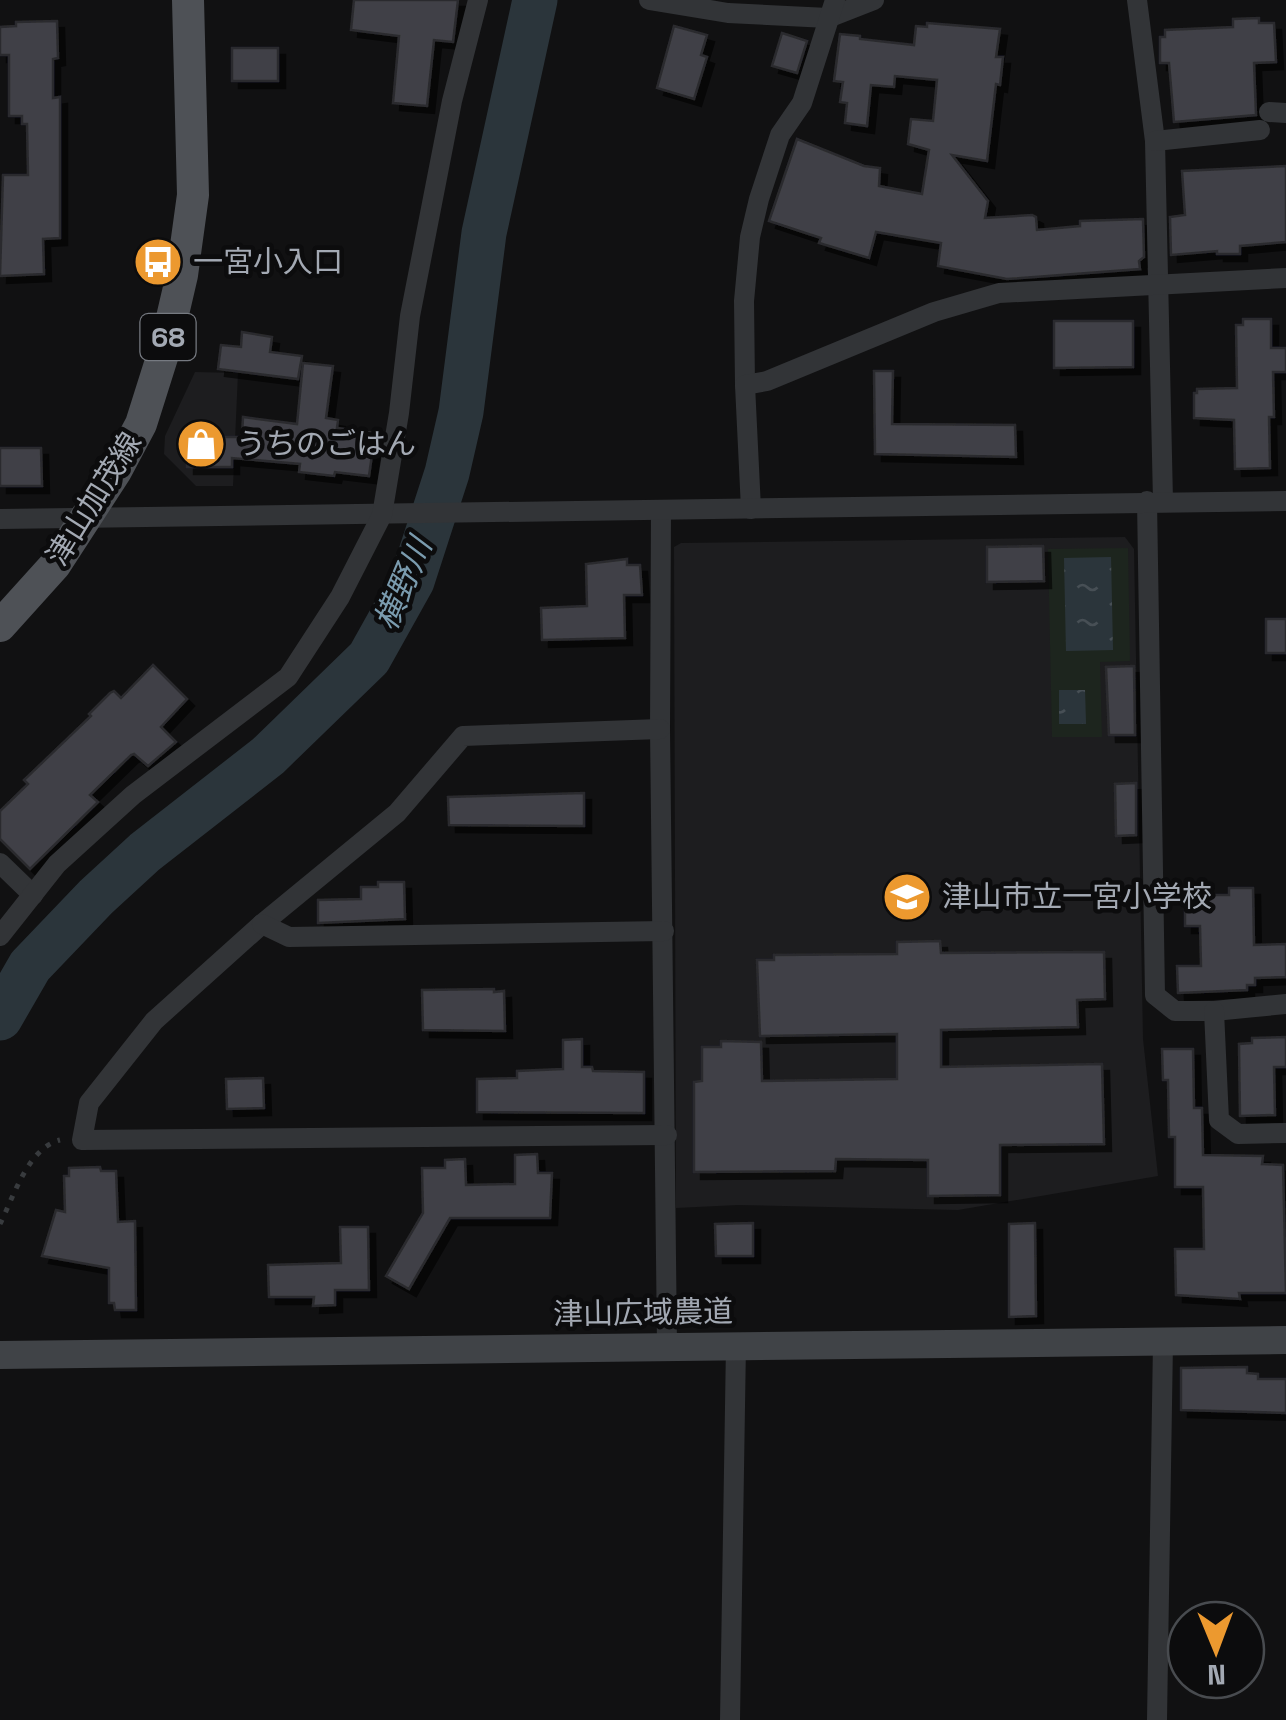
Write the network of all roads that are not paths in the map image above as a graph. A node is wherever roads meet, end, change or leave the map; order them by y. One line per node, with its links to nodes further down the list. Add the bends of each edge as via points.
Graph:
1 (188, 0): 18 (main road, 津山加茂線 / 68, via 193,195 182,275 141,424)
2 (478, 0): 16 (street, via 410,316)
3 (649, 0): 6 (street, via 728,13)
4 (874, 0): 6 (street)
5 (1137, 0): 8 (street)
6 (831, 9): 11 (street, via 802,103 780,135 750,237)
7 (1272, 118): 8 (street)
8 (1155, 141): 10 (street)
9 (1286, 278): 10 (street)
10 (1159, 286): 11 (street, via 967,300); 12 (street)
11 (744, 385): 14 (street)
12 (1155, 501): 13 (street); 14 (street); 27 (street, via 1154,995 1175,1011)
13 (1286, 501)
14 (751, 509): 15 (street)
15 (661, 510): 16 (street); 20 (street)
16 (383, 515): 18 (street); 22 (street, via 288,677 133,796)
17 (0, 519): 18 (street)
18 (83, 520): 19 (main road, 津山加茂線 / 68, via 55,565)
19 (0, 626)
20 (660, 729): 23 (street, via 463,736 397,813); 24 (street)
21 (0, 862): 22 (street)
22 (32, 895): 25 (street)
23 (262, 924): 24 (street, via 289,938); 29 (street, via 154,1021 90,1104 82,1140)
24 (664, 931): 29 (street)
25 (0, 936)
26 (1286, 1004): 27 (street)
27 (1214, 1011): 28 (street, via 1219,1120 1238,1134)
28 (1286, 1133)
29 (667, 1134): 33 (street)
30 (1286, 1340): 31 (street, 津山広域農道)
31 (1164, 1342): 32 (street, 津山広域農道); 36 (street)
32 (736, 1344): 33 (street, 津山広域農道); 35 (street)
33 (667, 1345): 34 (street, 津山広域農道)
34 (0, 1354)
35 (730, 1720)
36 (1157, 1720)

